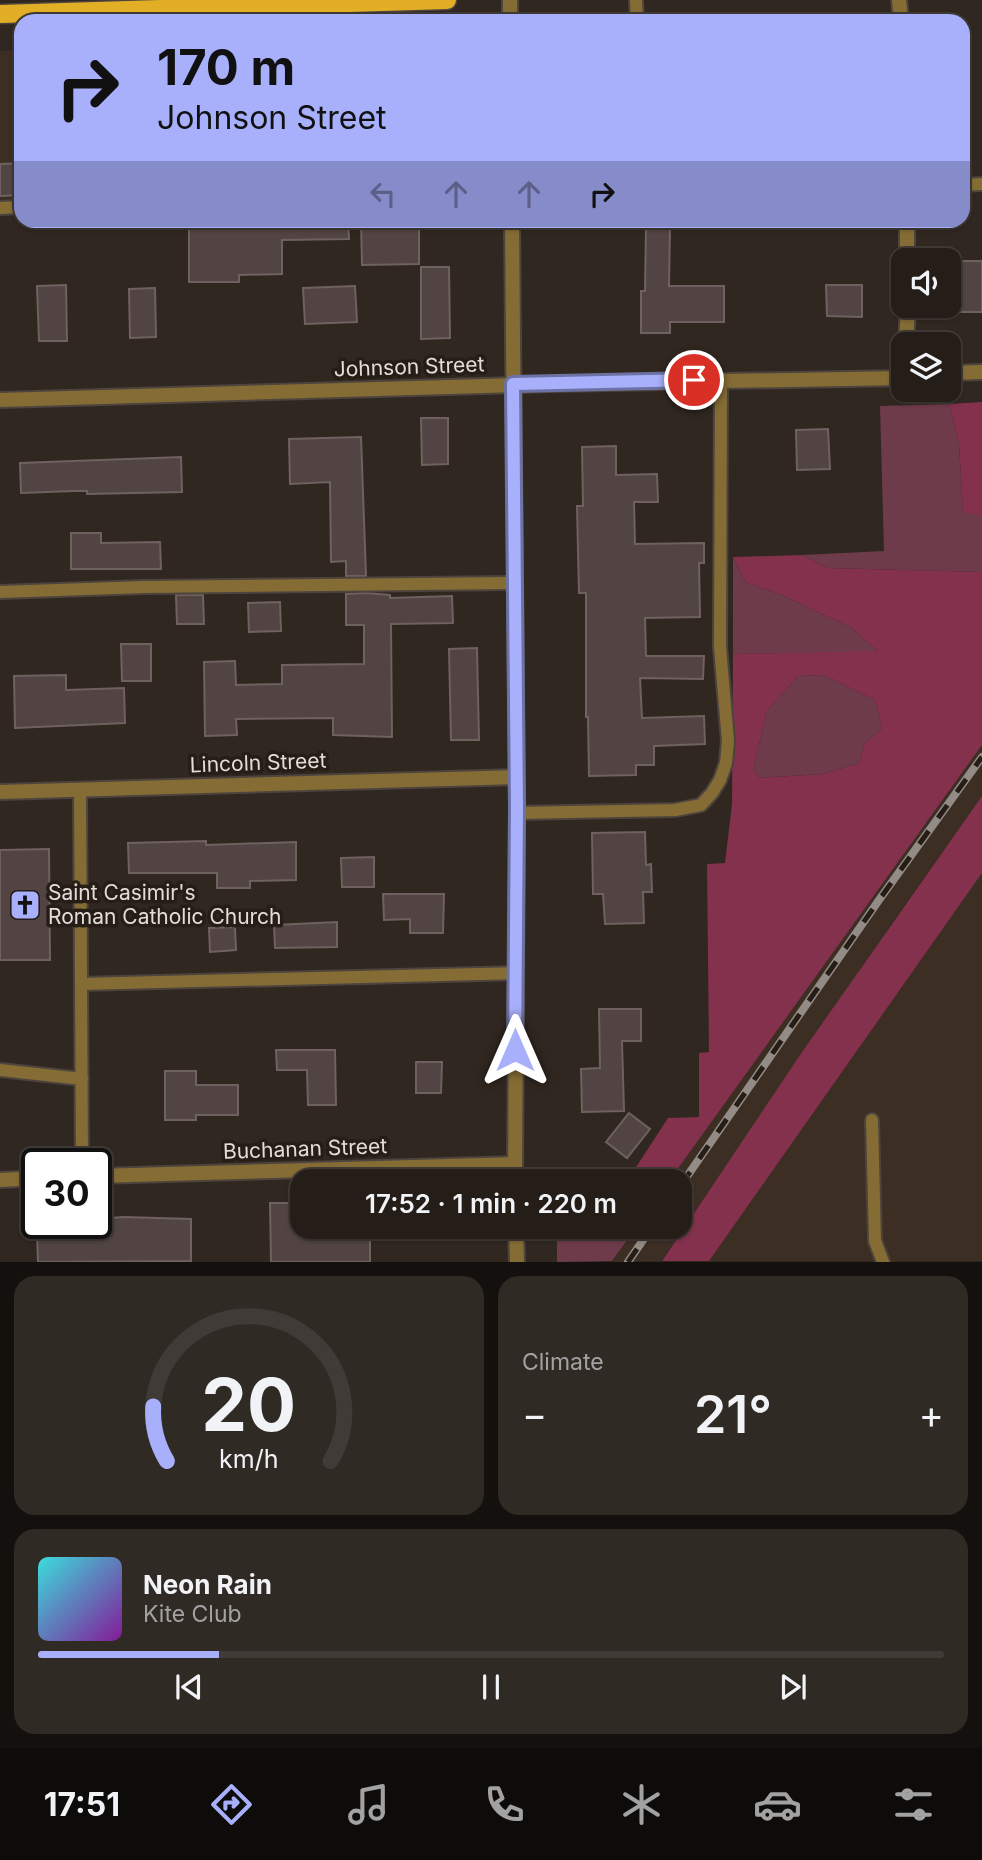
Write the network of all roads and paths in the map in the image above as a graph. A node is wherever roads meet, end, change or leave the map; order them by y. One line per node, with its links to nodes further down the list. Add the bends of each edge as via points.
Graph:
1 (447, 0): 2 (main road)
2 (354, 1): 3 (main road)
3 (121, 5): 4 (main road)
4 (101, 14)
5 (512, 228): 12 (street)
6 (906, 228): 7 (street)
7 (907, 248)
8 (982, 372): 9 (street)
9 (961, 373)
10 (891, 378): 11 (street, Johnson Street)
11 (721, 380): 12 (street, Johnson Street); 19 (lane, via 720,647 728,741 720,780 701,805 675,810)
12 (513, 384): 13 (street, Johnson Street); 14 (street)
13 (0, 400)
14 (515, 583): 15 (lane); 16 (street)
15 (0, 592)
16 (516, 778): 17 (street, Lincoln Street); 19 (street)
17 (80, 789): 18 (street, Lincoln Street); 21 (lane)
18 (0, 792)
19 (517, 813): 20 (street)
20 (516, 972): 21 (lane); 26 (street)
21 (81, 984): 23 (lane)
22 (0, 1070): 23 (lane)
23 (82, 1079): 25 (lane)
24 (872, 1120): 33 (lane, via 875,1241)
25 (82, 1148)
26 (515, 1164): 27 (street); 28 (street, Buchanan Street)
27 (515, 1169)
28 (112, 1176)
29 (21, 1179): 30 (street)
30 (0, 1180)
31 (516, 1239): 32 (street)
32 (517, 1262)
33 (883, 1262)

